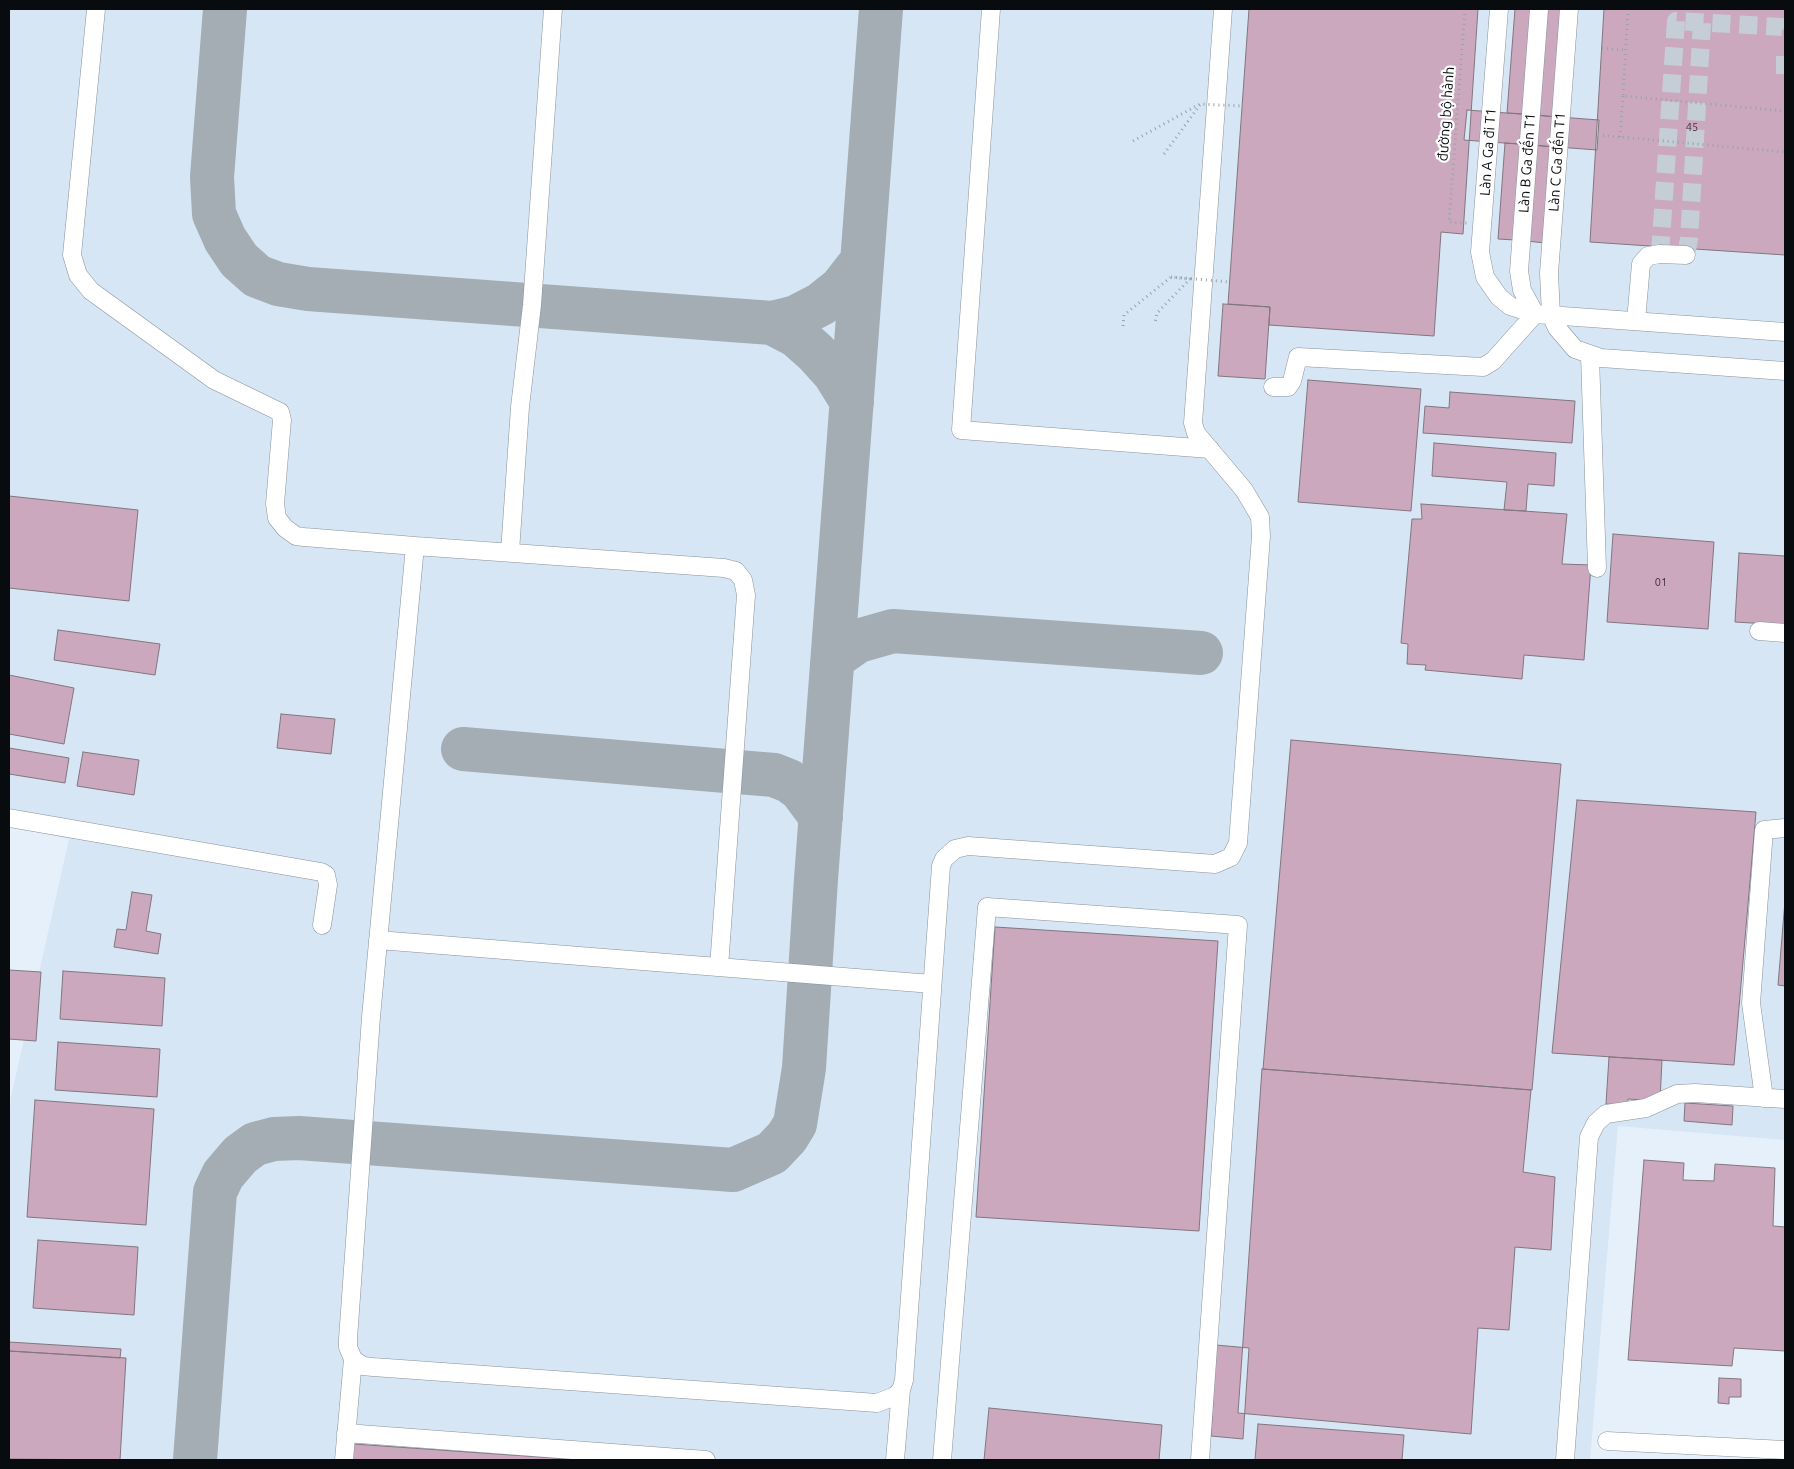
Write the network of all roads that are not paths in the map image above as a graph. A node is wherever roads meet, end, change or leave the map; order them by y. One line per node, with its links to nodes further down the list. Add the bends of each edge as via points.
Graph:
1 (96, 9): 16 (street, via 72,255 78,274 91,291 214,380 280,412 275,504 277,518 285,528 296,536)
2 (553, 9): 17 (street)
3 (992, 9): 15 (street, via 961,430)
4 (1223, 9): 15 (street, via 1193,423 1196,433)
5 (1499, 9): 9 (street, Làn A Ga đi T1, via 1480,252 1486,277 1495,292 1510,306)
6 (1539, 9): 9 (street, Làn B Ga đến T1, via 1519,271 1522,290)
7 (1569, 9): 9 (street, Làn C Ga đến T1)
8 (1686, 256): 10 (street, via 1648,256 1641,264)
9 (1543, 315): 10 (street); 12 (street, Làn B Ga đến T1, via 1564,339); 14 (street, via 1483,367 1298,356 1288,387)
10 (1636, 321): 11 (street)
11 (1785, 332)
12 (1590, 356): 13 (street); 18 (street)
13 (1785, 371)
14 (1273, 387)
15 (1210, 449): 26 (street, via 1244,490 1260,517 1240,834 1235,850 1225,861 1205,864 968,846 955,849 941,866)
16 (415, 546): 17 (street); 24 (street)
17 (510, 552): 25 (street, via 730,568 743,580 746,595)
18 (1598, 568)
19 (1759, 631): 20 (street)
20 (1785, 633)
21 (9, 818): 23 (street, via 321,872 326,875 328,885)
22 (1785, 828): 27 (street, via 1764,830 1751,1003)
23 (322, 925)
24 (378, 940): 25 (street); 29 (street, via 348,1339)
25 (719, 967): 26 (street)
26 (932, 984): 30 (street)
27 (1764, 1098): 28 (street); 39 (street, via 1678,1094 1646,1108 1606,1114 1596,1123 1590,1137)
28 (1785, 1099)
29 (353, 1359): 30 (street, via 363,1366 373,1367 877,1403 886,1401); 31 (street)
30 (901, 1390): 36 (street)
31 (346, 1433): 34 (street); 35 (street)
32 (1607, 1440): 33 (street)
33 (1785, 1450)
34 (344, 1460)
35 (706, 1460)
36 (894, 1460)
37 (942, 1460): 38 (street, via 987,907 1238,925)
38 (1200, 1460)
39 (1565, 1460)

